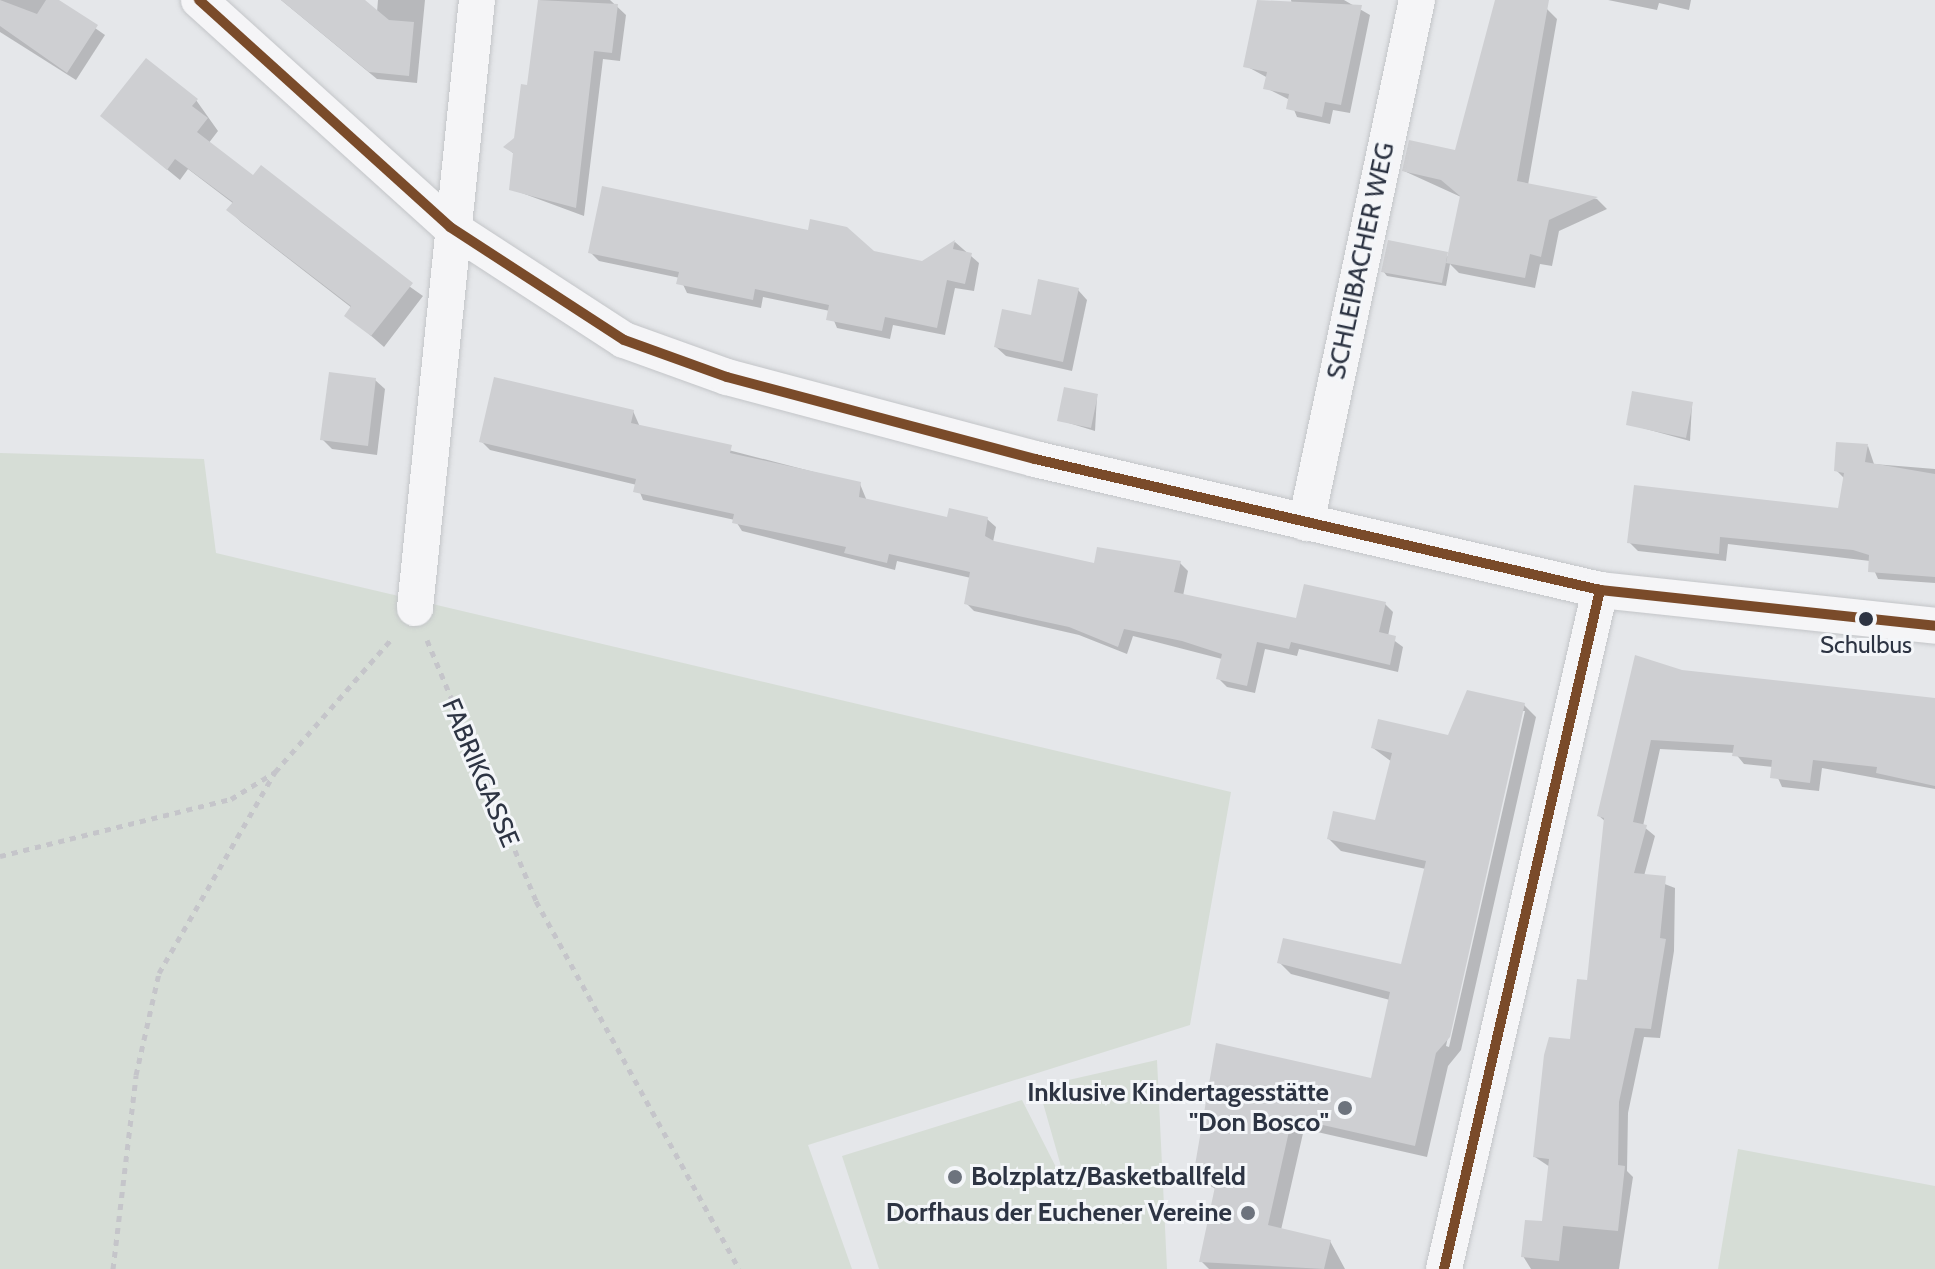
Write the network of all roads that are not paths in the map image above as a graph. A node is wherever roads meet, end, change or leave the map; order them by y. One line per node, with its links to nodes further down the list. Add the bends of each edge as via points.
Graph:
1 (199, 0): 4 (street)
2 (477, 0): 4 (street)
3 (1417, 0): 5 (street, SCHLEIBACHER WEG)
4 (450, 227): 5 (street, via 624,340 727,377); 7 (street)
5 (1306, 523): 6 (street)
6 (1600, 590): 8 (street); 9 (street)
7 (415, 608)
8 (1935, 626)
9 (1444, 1269)

